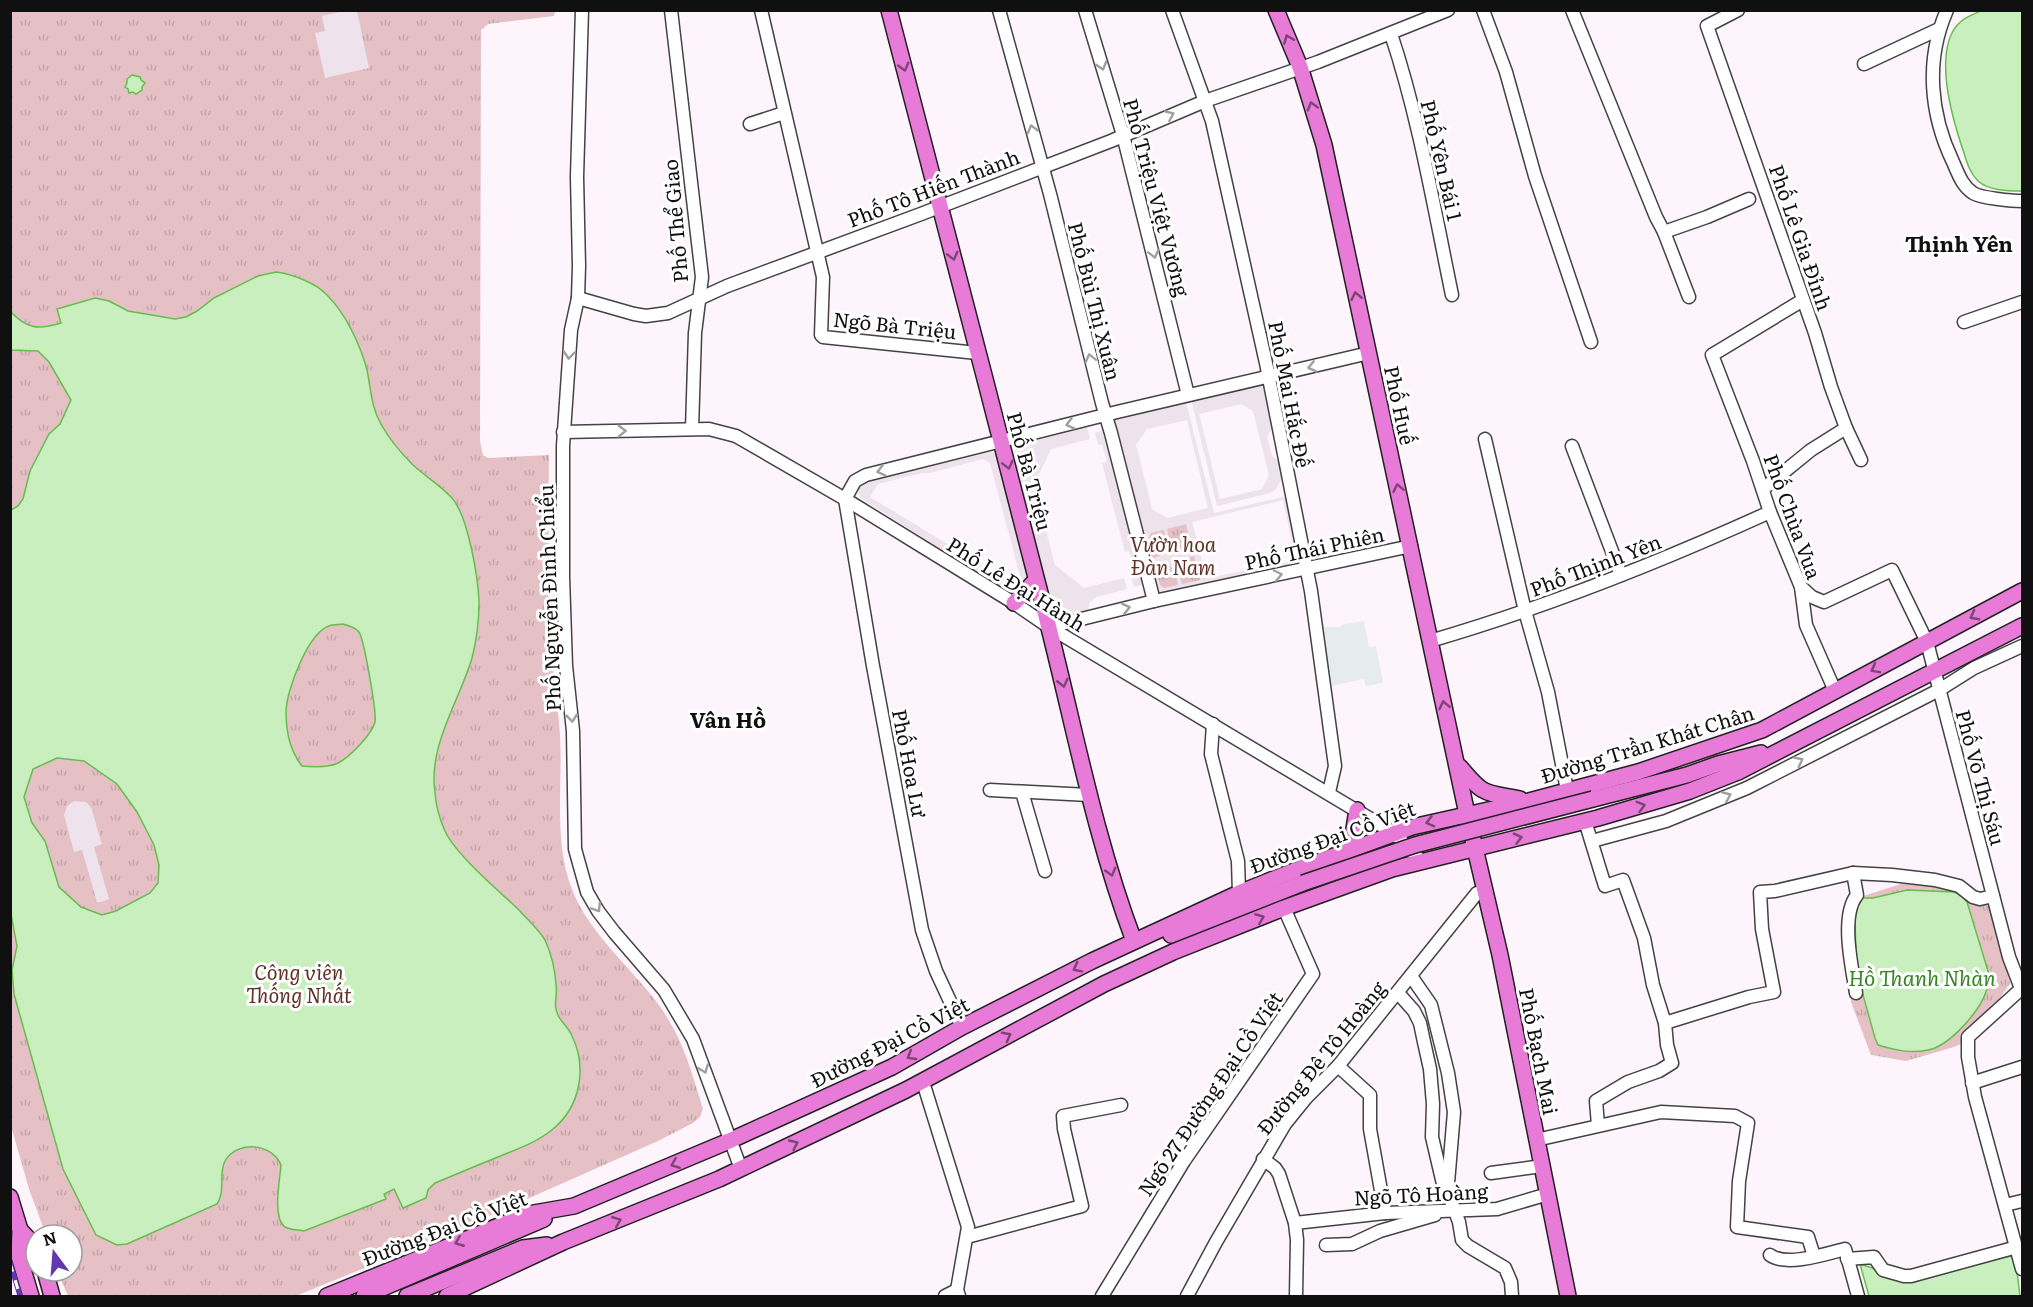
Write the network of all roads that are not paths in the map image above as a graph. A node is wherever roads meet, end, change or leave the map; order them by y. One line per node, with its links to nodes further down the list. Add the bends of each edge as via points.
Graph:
1 (582, 10): 30 (street, Phố Nguyễn Đình Chiểu)
2 (671, 10): 31 (street, Phố Thể Giao, via 702,277)
3 (761, 10): 19 (street)
4 (889, 10): 25 (main road, Phố Bà Triệu, one-way to 25)
5 (999, 10): 22 (street, Phố Bùi Thị Xuân, one-way to 5)
6 (1084, 10): 21 (street, Phố Triệu Việt Vương, one-way to 21)
7 (1172, 10): 18 (street, Phố Mai Hắc Đế)
8 (1276, 10): 17 (main road, Phố Huế, one-way to 8)
9 (1448, 10): 15 (street, Phố Tô Hiến Thành)
10 (1483, 10): 35 (street)
11 (1572, 10): 26 (street)
12 (1738, 10): 32 (street, Phố Lê Gia Đỉnh, via 1707,26)
13 (1947, 10): 14 (street)
14 (1939, 29): 16 (street); 24 (street, via 1933,100 1947,151 1962,183 1973,194)
15 (1391, 34): 17 (street, Phố Tô Hiến Thành); 28 (street, Phố Yên Bái 1, via 1401,62)
16 (1864, 64)
17 (1300, 68): 18 (street, Phố Tô Hiến Thành); 37 (main road, Phố Huế, one-way to 17, via 1324,145)
18 (1205, 101): 21 (street, Phố Tô Hiến Thành, one-way to 18); 38 (street, Phố Mai Hắc Đế)
19 (784, 113): 20 (street); 27 (street)
20 (750, 124)
21 (1123, 135): 22 (street, Phố Tô Hiến Thành); 39 (street, Phố Triệu Việt Vương, one-way to 39)
22 (1042, 166): 25 (street, Phố Tô Hiến Thành); 40 (street, Phố Bùi Thị Xuân, one-way to 22)
23 (1749, 199): 26 (street)
24 (2022, 201)
25 (940, 207): 27 (street, Phố Tô Hiến Thành); 36 (main road, Phố Bà Triệu, one-way to 36)
26 (1664, 232): 29 (street)
27 (817, 252): 31 (street, Phố Tô Hiến Thành); 36 (street, Ngõ Bà Triệu, via 823,277 823,337)
28 (1452, 295)
29 (1689, 297)
30 (578, 298): 31 (street, Phố Tô Hiến Thành, via 646,316 668,313); 43 (street, Phố Nguyễn Đình Chiểu, one-way to 43, via 571,330)
31 (700, 299): 42 (street, Phố Thể Giao)
32 (1803, 300): 41 (street, Phố Lê Gia Đỉnh); 48 (street, Phố Chùa Vua, via 1712,355)
33 (2022, 302): 34 (street)
34 (1964, 322)
35 (1591, 342)
36 (977, 353): 45 (main road, Phố Bà Triệu)
37 (1369, 353): 38 (street, one-way to 38); 51 (main road, Phố Huế, one-way to 37)
38 (1268, 376): 39 (street); 52 (street, Phố Mai Hắc Đế)
39 (1188, 395): 40 (street)
40 (1105, 415): 45 (street, one-way to 45); 57 (street, Phố Bùi Thị Xuân)
41 (1846, 428): 47 (street, Phố Lê Gia Đỉnh); 48 (street)
42 (692, 429): 43 (street, Phố Lê Đại Hành, one-way to 42); 49 (street, Phố Lê Đại Hành, via 720,430 736,436)
43 (564, 432): 114 (street, Phố Nguyễn Đình Chiểu, one-way to 114, via 566,666 573,731 573,821 580,872 598,911 664,990 693,1038)
44 (1485, 439): 59 (street)
45 (1002, 440): 49 (street, one-way to 49, via 866,475 855,482); 54 (main road, Phố Bà Triệu, one-way to 54)
46 (1572, 446): 53 (street)
47 (1861, 460)
48 (1763, 489): 50 (street, Phố Chùa Vua)
49 (845, 499): 58 (street, Phố Lê Đại Hành); 106 (street, Phố Hoa Lư, via 922,930)
50 (1770, 512): 53 (street, Phố Thịnh Yên); 55 (street, Phố Chùa Vua)
51 (1411, 546): 52 (street, Phố Thái Phiên); 62 (main road, Phố Huế)
52 (1306, 570): 57 (street, Phố Thái Phiên, one-way to 52); 76 (street, Phố Mai Hắc Đế, via 1335,766)
53 (1621, 575): 59 (street, Phố Thịnh Yên)
54 (1036, 580): 58 (main road); 61 (main road, Phố Bà Triệu)
55 (1801, 587): 63 (street, Phố Võ Thị Sáu, via 1824,602 1892,570); 67 (street, Phố Chùa Vua, via 1806,625)
56 (2022, 591): 63 (main road, Đường Trần Khát Chân, one-way to 63)
57 (1154, 602): 61 (street, Phố Thái Phiên, one-way to 57)
58 (1014, 603): 61 (street, Phố Lê Đại Hành)
59 (1525, 611): 62 (street, Phố Thịnh Yên); 74 (street, via 1548,692)
60 (2022, 626): 65 (main road)
61 (1049, 627): 68 (street, Phố Lê Đại Hành); 77 (main road, Phố Bà Triệu, one-way to 77)
62 (1430, 641): 71 (main road, Phố Huế, one-way to 62)
63 (1927, 642): 65 (street, Phố Võ Thị Sáu); 67 (main road, Đường Trần Khát Chân, one-way to 67)
64 (2022, 646): 66 (street, via 1974,668)
65 (1934, 672): 66 (street, Phố Võ Thị Sáu); 70 (main road)
66 (1939, 690): 84 (street, one-way to 66, via 1666,821 1747,788); 93 (street, Phố Võ Thị Sáu)
67 (1835, 691): 69 (main road, Đường Trần Khát Chân)
68 (1213, 724): 76 (street, Phố Lê Đại Hành); 92 (street, via 1211,754 1238,861)
69 (1746, 737): 72 (main road, via 1718,756); 74 (main road, Đường Trần Khát Chân)
70 (1787, 747): 72 (main road); 81 (main road, one-way to 70, via 1690,791)
71 (1456, 762): 78 (main road, via 1479,789); 80 (main road, Phố Huế)
72 (1641, 786): 94 (main road, bridge, via 1395,850)
73 (990, 790): 75 (street)
74 (1567, 790): 78 (main road, Đường Trần Khát Chân); 82 (main road, via 1541,810 1547,823)
75 (1022, 792): 77 (street); 88 (street)
76 (1329, 792): 79 (street, Phố Lê Đại Hành)
77 (1089, 795): 96 (main road, Phố Bà Triệu, one-way to 96)
78 (1529, 801): 80 (main road, Đường Trần Khát Chân)
79 (1357, 810): 83 (street, Phố Lê Đại Hành); 86 (main road)
80 (1467, 814): 83 (main road, Đường Đại Cồ Việt, one-way to 83); 85 (main road, Phố Bạch Mai)
81 (1585, 821): 82 (main road); 84 (street)
82 (1561, 827): 85 (main road, one-way to 82)
83 (1395, 833): 86 (main road, Đường Đại Cồ Việt); 87 (street, Phố Lê Đại Hành)
84 (1592, 841): 105 (street, via 1605,885 1623,880 1644,938)
85 (1475, 848): 87 (main road); 91 (main road, Phố Bạch Mai)
86 (1347, 851): 90 (main road, via 1365,857); 92 (main road, Đường Đại Cồ Việt)
87 (1420, 861): 90 (main road)
88 (1045, 871)
89 (1853, 873): 93 (street, via 1935,880 1959,886 1980,899); 103 (street, via 1857,895 1852,901 1849,931); 105 (street, via 1760,892 1762,929 1774,992)
90 (1362, 879): 95 (main road)
91 (1485, 890): 99 (street, Đường Đê Tô Hoàng, via 1477,892); 113 (main road, Phố Bạch Mai)
92 (1239, 893): 96 (main road, Đường Đại Cồ Việt)
93 (1993, 896): 101 (street, Phố Võ Thị Sáu)
94 (1256, 902): 97 (main road, via 1145,946); 98 (main road)
95 (1284, 908): 98 (main road, one-way to 95); 146 (street, Ngõ 27 Đường Đại Cồ Việt, via 1312,974 1184,1161)
96 (1134, 941): 97 (main road, Đường Đại Cồ Việt)
97 (1119, 948): 100 (main road, Đường Đại Cồ Việt, one-way to 100)
98 (1173, 952): 104 (main road)
99 (1411, 976): 102 (street, Đường Đê Tô Hoàng); 125 (street, via 1431,1005 1448,1073 1454,1112 1448,1183)
100 (1035, 990): 104 (main road); 106 (main road, Đường Đại Cồ Việt)
101 (2022, 990): 110 (street, via 1968,1037)
102 (1398, 993): 107 (street, Đường Đê Tô Hoàng); 119 (street, via 1420,1023 1431,1081 1432,1137)
103 (1856, 993)
104 (1048, 1014): 109 (main road, one-way to 104)
105 (1665, 1023): 112 (street, via 1672,1063 1596,1101)
106 (962, 1027): 114 (main road, Đường Đại Cồ Việt, one-way to 114, via 892,1067)
107 (1338, 1065): 115 (street, Đường Đê Tô Hoàng, via 1285,1124); 126 (street, via 1370,1095 1370,1129)
108 (2022, 1067): 110 (street)
109 (923, 1082): 117 (main road, one-way to 109); 130 (street, via 968,1227)
110 (1972, 1083): 123 (street)
111 (1121, 1105): 130 (street, via 1063,1116 1082,1206)
112 (1598, 1125): 113 (street); 136 (street, via 1661,1112 1735,1116 1748,1123 1737,1227 1808,1237)
113 (1536, 1140): 116 (main road, Phố Bạch Mai)
114 (729, 1141): 117 (street, Phố Nguyễn Đình Chiểu); 124 (main road, Đường Đại Cồ Việt, one-way to 124)
115 (1263, 1159): 127 (street, via 1279,1174); 147 (street, Đường Đê Tô Hoàng)
116 (1542, 1166): 118 (street); 120 (main road, Phố Bạch Mai)
117 (741, 1169): 131 (main road, one-way to 117)
118 (1491, 1173)
119 (1443, 1184)
120 (1548, 1194): 125 (street, Ngõ Tô Hoàng, via 1497,1209); 150 (main road, Phố Bạch Mai)
121 (10, 1197): 128 (main road)
122 (2022, 1201): 123 (street)
123 (2005, 1205): 133 (street)
124 (574, 1206): 141 (main road, Đường Đại Cồ Việt, one-way to 141, via 528,1214); 142 (main road)
125 (1453, 1209): 126 (street, Ngõ Tô Hoàng); 132 (street, via 1380,1231 1352,1244); 149 (street, via 1462,1240 1505,1268)
126 (1386, 1213): 127 (street, Ngõ Tô Hoàng)
127 (1294, 1223): 148 (street)
128 (20, 1230): 129 (main road); 140 (main road, via 19,1256)
129 (24, 1234)
130 (967, 1237): 139 (street)
131 (563, 1242): 138 (main road); 143 (main road, via 523,1248)
132 (1326, 1245)
133 (2017, 1247): 134 (street, via 1907,1276 1883,1270 1874,1257); 137 (street)
134 (1846, 1250): 136 (street); 151 (street)
135 (1770, 1255): 136 (street, via 1776,1260)
136 (1814, 1256)
137 (2022, 1269)
138 (468, 1291): 144 (main road)
139 (958, 1293): 145 (street)
140 (31, 1296)
141 (327, 1296)
142 (364, 1296)
143 (406, 1296)
144 (447, 1296)
145 (945, 1296)
146 (1102, 1296)
147 (1187, 1296)
148 (1296, 1296)
149 (1512, 1296)
150 (1568, 1296)
151 (1858, 1296)

